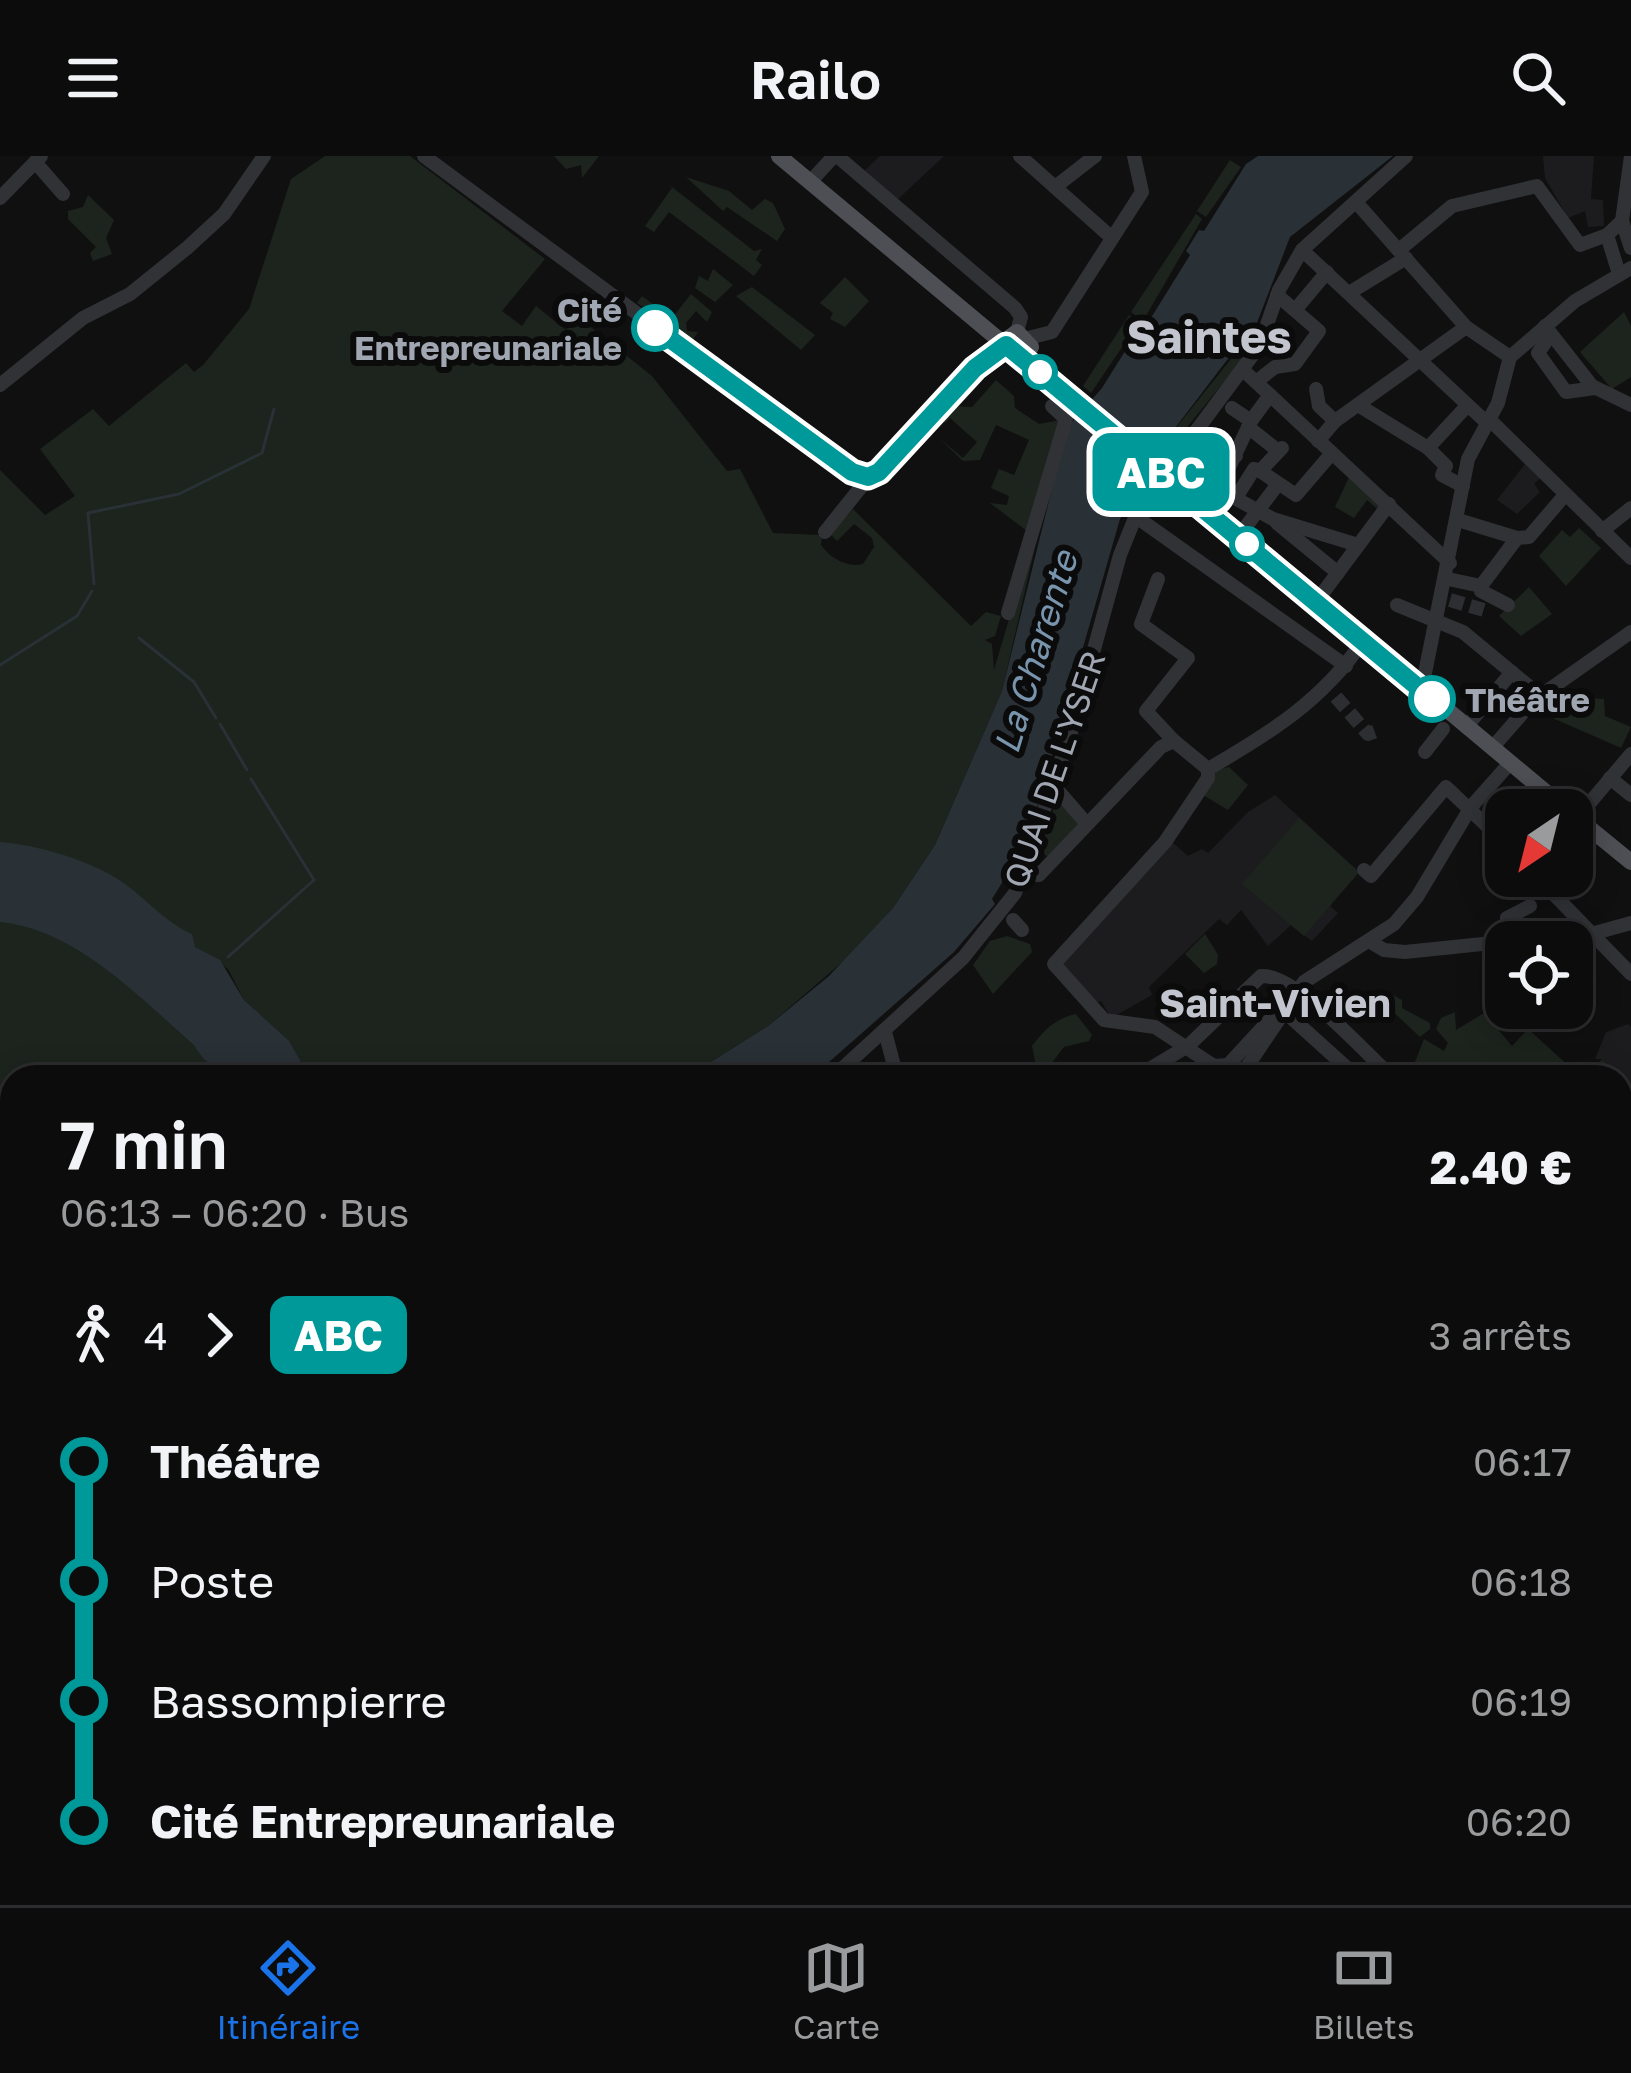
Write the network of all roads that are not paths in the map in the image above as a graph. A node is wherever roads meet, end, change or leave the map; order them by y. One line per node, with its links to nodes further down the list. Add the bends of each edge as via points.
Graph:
1 (264, 156): 33 (street, via 209,229 130,294)
2 (424, 156): 54 (street)
3 (779, 156): 11 (main road)
4 (836, 156): 11 (street); 29 (street, via 1018,313)
5 (1020, 156): 12 (street)
6 (1095, 156): 12 (street)
7 (1134, 156): 18 (street, via 1142,193)
8 (1406, 156): 15 (street, QUAI DE L'YSER)
9 (1630, 156): 16 (street)
10 (38, 159): 13 (street); 14 (street)
11 (810, 182): 29 (main road)
12 (1055, 187): 18 (street)
13 (63, 194)
14 (0, 197)
15 (1356, 202): 20 (street, QUAI DE L'YSER); 21 (street)
16 (1622, 221): 17 (street); 19 (street)
17 (1607, 235): 21 (street, via 1580,245 1537,186 1452,206); 22 (street)
18 (1112, 238): 29 (street, via 1052,332)
19 (1631, 248)
20 (1302, 250): 23 (street); 25 (street, QUAI DE L'YSER)
21 (1402, 254): 24 (street); 27 (street)
22 (1625, 271): 28 (street)
23 (1328, 272): 24 (street); 26 (street)
24 (1349, 293): 31 (street)
25 (1277, 295): 26 (street); 32 (street, QUAI DE L'YSER)
26 (1296, 309): 34 (street, via 1319,331 1295,364)
27 (1466, 327): 30 (street); 31 (street)
28 (1548, 330): 30 (street); 36 (street); 36 (street, via 1538,352 1566,392)
29 (1016, 342): 38 (main road); 54 (street, via 975,368)
30 (1510, 357): 43 (street)
31 (1419, 361): 39 (street); 42 (street)
32 (1243, 370): 34 (street); 46 (street, QUAI DE L'YSER)
33 (2, 378)
34 (1256, 382): 37 (street)
35 (1316, 388): 44 (street, via 1319,406)
36 (1595, 388): 40 (street)
37 (1270, 395): 45 (street); 47 (street)
38 (1057, 399): 53 (main road); 79 (street, via 1066,418)
39 (1358, 405): 44 (street); 49 (street)
40 (1631, 405)
41 (1232, 408): 45 (street)
42 (1465, 408): 43 (street); 49 (street)
43 (1487, 420): 56 (street); 59 (street)
44 (1335, 421): 47 (street)
45 (1249, 424): 48 (street); 51 (street)
46 (1193, 433): 51 (street); 53 (street, QUAI DE L'YSER)
47 (1313, 435): 48 (street); 50 (street)
48 (1282, 448): 52 (street)
49 (1428, 448): 56 (street, via 1446,466 1442,475)
50 (1332, 453): 55 (street, via 1296,494); 60 (street)
51 (1236, 456): 57 (street)
52 (1260, 471): 55 (street); 58 (street)
53 (1163, 474): 62 (main road); 64 (street, QUAI DE L'YSER)
54 (868, 477): 66 (street)
55 (1278, 484): 63 (street)
56 (1463, 486): 65 (street)
57 (1220, 490): 58 (street); 62 (street)
58 (1237, 496): 63 (street)
59 (1564, 496): 67 (street); 69 (street, via 1529,536)
60 (1389, 504): 70 (street); 72 (street)
61 (1631, 508): 67 (street)
62 (1208, 512): 68 (main road)
63 (1266, 514): 68 (street); 70 (street); 73 (street)
64 (1135, 516): 83 (street); 95 (street, QUAI DE L'YSER)
65 (1457, 520): 69 (street); 72 (street)
66 (825, 532)
67 (1602, 532): 71 (street)
68 (1238, 537): 76 (main road)
69 (1516, 538): 75 (street)
70 (1358, 545): 73 (street)
71 (1631, 558)
72 (1449, 571): 75 (street); 80 (street)
73 (1338, 573): 76 (street)
74 (1158, 579): 88 (street, via 1141,623 1188,658 1146,711)
75 (1481, 586): 78 (street)
76 (1316, 602): 82 (main road)
77 (1397, 605): 80 (street)
78 (1508, 605)
79 (1008, 613)
80 (1438, 620): 84 (street); 85 (street)
81 (1631, 632): 86 (street)
82 (1363, 641): 83 (street); 85 (main road)
83 (1346, 666): 93 (street)
84 (1512, 672): 86 (street); 87 (street)
85 (1417, 686): 87 (main road)
86 (1536, 698): 89 (street)
87 (1453, 723): 89 (main road); 90 (street)
88 (1174, 741): 93 (street); 101 (street)
89 (1492, 748): 92 (main road)
90 (1425, 752)
91 (1631, 754): 94 (street)
92 (1510, 763): 96 (main road); 99 (street)
93 (1208, 769): 119 (street, via 1165,842 1054,964 1104,1020 1155,1027)
94 (1610, 778): 97 (street); 98 (street)
95 (1054, 786): 101 (street); 105 (street, QUAI DE L'YSER)
96 (1542, 789)
97 (1593, 794)
98 (1631, 795)
99 (1471, 807): 100 (street); 104 (street, via 1447,788 1371,876); 113 (street, via 1417,897)
100 (1485, 822)
101 (1087, 824): 105 (street, via 1039,874)
102 (1593, 831): 103 (main road)
103 (1631, 862)
104 (1364, 870)
105 (1024, 874): 118 (street, QUAI DE L'YSER, via 1012,920)
106 (1556, 897): 109 (street)
107 (1530, 906): 108 (street)
108 (1507, 921)
109 (1578, 921)
110 (1631, 922): 111 (street)
111 (1593, 929)
112 (1593, 936): 115 (street)
113 (1369, 941): 114 (street, via 1405,952); 116 (street)
114 (1485, 943)
115 (1631, 974)
116 (1300, 990): 117 (street); 119 (street, via 1261,976); 126 (street)
117 (1285, 1012): 124 (street); 125 (street)
118 (885, 1032): 120 (street, QUAI DE L'YSER); 121 (street)
119 (1188, 1046): 122 (street); 123 (street)
120 (847, 1065)
121 (893, 1065)
122 (1156, 1065)
123 (1213, 1065)
124 (1239, 1065)
125 (1345, 1065)
126 (1379, 1065)

